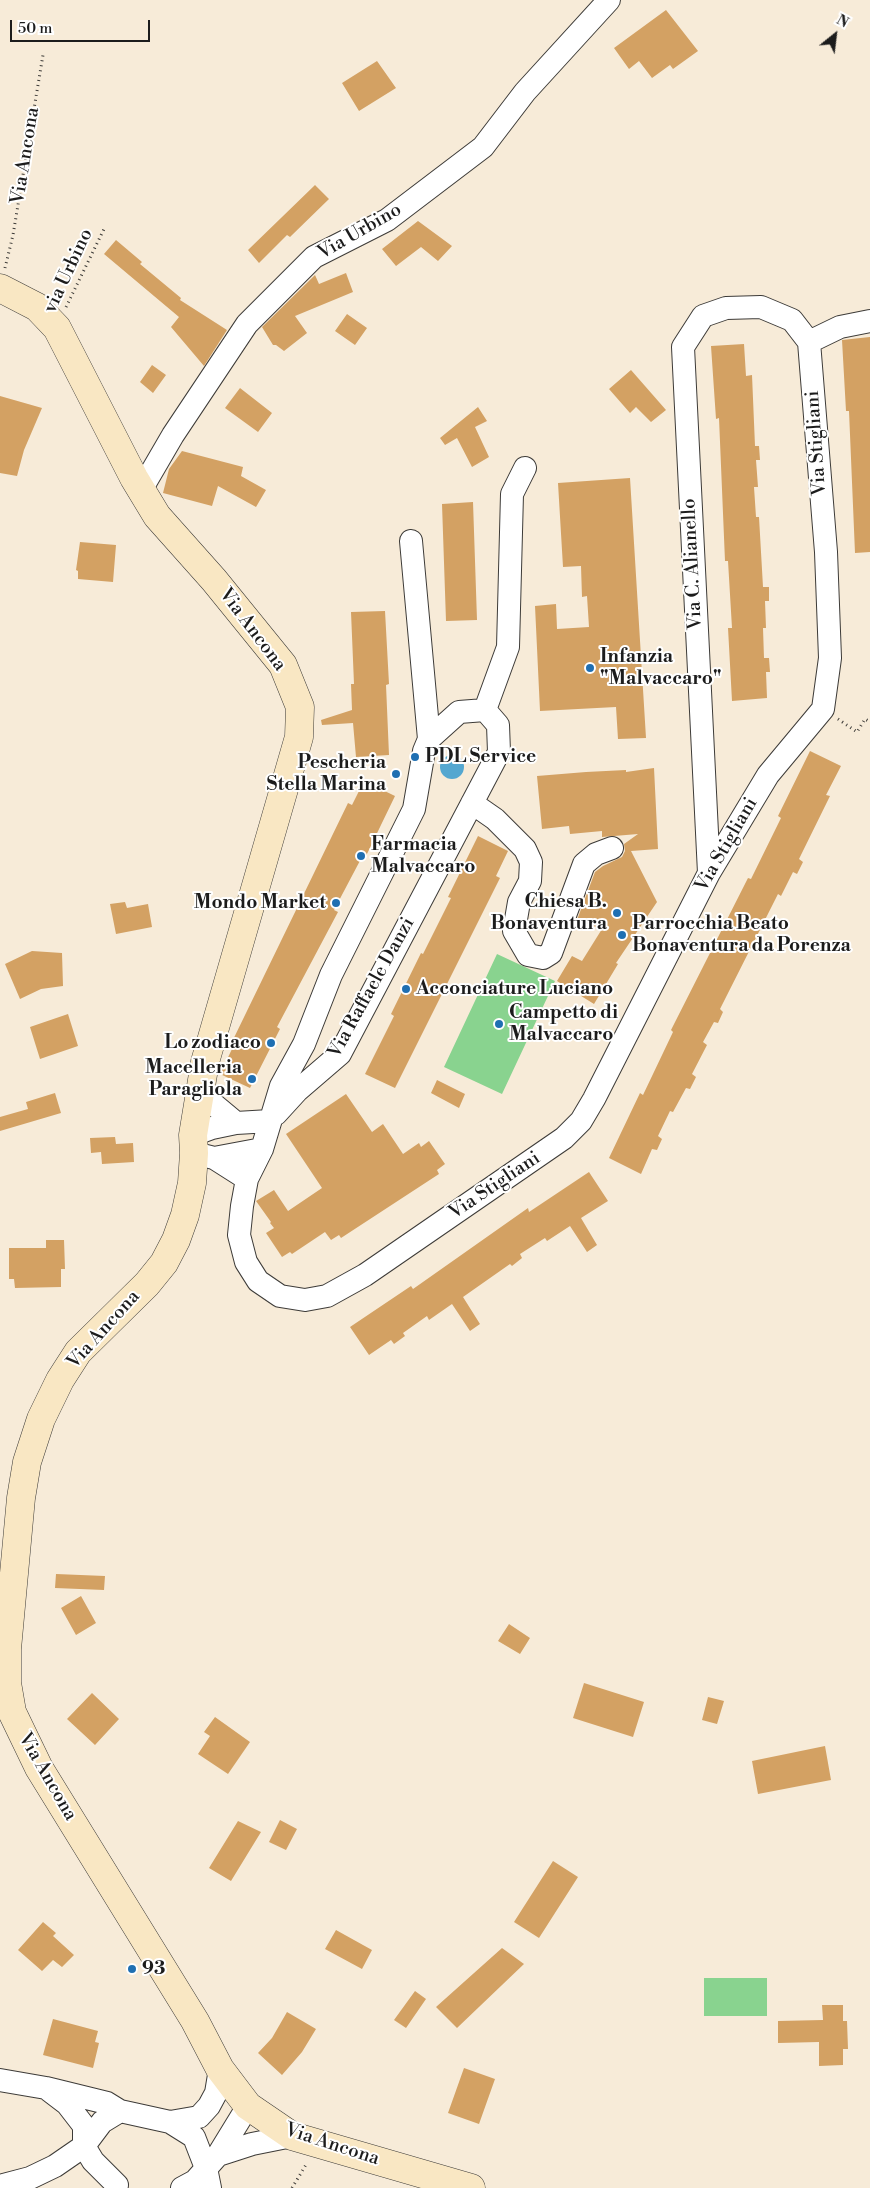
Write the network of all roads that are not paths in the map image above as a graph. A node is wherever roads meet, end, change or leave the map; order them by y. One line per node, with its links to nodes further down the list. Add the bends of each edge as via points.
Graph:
1 (609, 0): 6 (street, Via Urbino, via 525,92 483,147 387,220 314,257 247,324 173,435)
2 (2, 278): 6 (street, Via Ancona, via 57,328)
3 (870, 321): 4 (street, via 840,327)
4 (809, 342): 12 (street, Via Stigliani, via 826,552 830,658 823,709 768,775); 12 (street, Via C. Alianello, via 792,320 761,307 726,308 703,316 683,347)
5 (526, 468): 8 (street, via 512,494 508,646)
6 (141, 490): 15 (street, Via Ancona, via 157,516 283,665 300,707 299,737 205,1062)
7 (410, 541): 9 (street, Via Raffaele Danzi)
8 (485, 710): 9 (street, via 459,712); 10 (street, Via Raffaele Danzi, via 498,725 499,752)
9 (429, 739): 13 (street, Via Raffaele Danzi, via 414,809 331,975)
10 (472, 803): 11 (street, via 495,819 525,849 531,862 530,881 519,902 514,931 528,955 544,958 551,953 584,864 596,854); 14 (street, Via Raffaele Danzi, via 340,1054)
11 (612, 848)
12 (709, 872): 20 (street, Via Stigliani, via 581,1121 564,1138 365,1275 327,1296 306,1300 280,1296 258,1281 246,1262 239,1235)
13 (304, 1044): 14 (street, via 319,1058); 16 (street, Via Raffaele Danzi, via 281,1086)
14 (332, 1063): 16 (street, Via Raffaele Danzi, via 297,1091)
15 (200, 1094): 17 (street); 18 (street, Via Ancona)
16 (270, 1121): 17 (street); 19 (street, Via Stigliani)
17 (236, 1123): 18 (street, via 212,1128)
18 (200, 1149): 19 (street); 20 (street); 21 (street, Via Ancona, via 185,1215 164,1263 78,1352 41,1419 27,1462 21,1498 7,1648 7,1683 12,1712 39,1768 195,2021)
19 (262, 1149): 20 (street, Via Stigliani)
20 (247, 1179)
21 (220, 2069): 24 (street, Via Ancona); 26 (street, via 216,2093)
22 (0, 2080): 23 (street)
23 (46, 2088): 25 (street, via 107,2103); 29 (street, via 67,2104 84,2126)
24 (248, 2106): 26 (street); 28 (street, Via Ancona); 30 (street)
25 (120, 2111): 27 (street); 29 (street, via 102,2122)
26 (199, 2117): 27 (street)
27 (170, 2122): 30 (street, via 194,2137)
28 (292, 2136): 30 (street, via 252,2144); 34 (street, Via Ancona)
29 (84, 2146): 31 (street, via 30,2178); 32 (street, via 93,2161)
30 (212, 2170): 33 (street)
31 (0, 2186)
32 (118, 2187)
33 (182, 2188)
34 (471, 2188)

